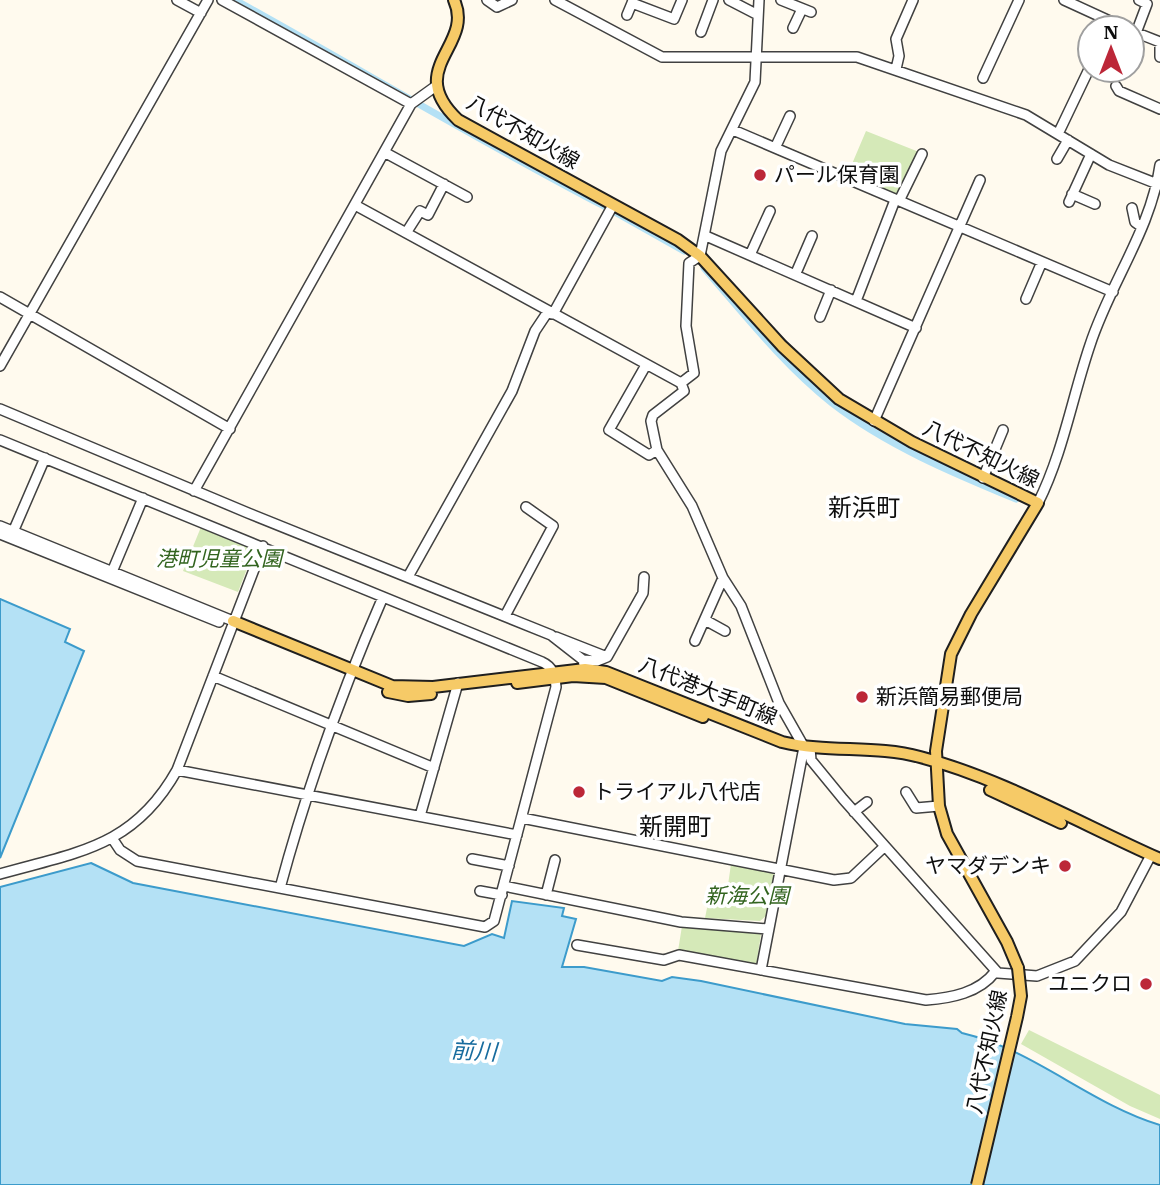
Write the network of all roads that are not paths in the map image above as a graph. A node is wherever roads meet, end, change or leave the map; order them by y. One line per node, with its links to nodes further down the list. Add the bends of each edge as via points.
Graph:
1 (177, 0): 18 (street)
2 (208, 0): 18 (street)
3 (222, 0): 33 (street)
4 (454, 0): 32 (main road, via 458,24 438,64)
5 (487, 0): 6 (street, via 497,7)
6 (512, 0)
7 (555, 0): 26 (street, via 662,57)
8 (682, 0): 17 (street, via 674,19)
9 (713, 0): 24 (street)
10 (729, 0): 22 (street)
11 (760, 0): 22 (street)
12 (781, 0): 23 (street, via 806,10)
13 (913, 0): 28 (street, via 896,39)
14 (1019, 0): 29 (street)
15 (1064, 0): 19 (street)
16 (1139, 0): 20 (street, via 1147,4)
17 (633, 2): 21 (street)
18 (201, 13): 70 (street)
19 (1095, 14)
20 (1142, 14)
21 (627, 15)
22 (758, 15): 26 (street)
23 (793, 28)
24 (701, 32)
25 (1160, 43): 27 (street)
26 (757, 57): 28 (street, via 857,57); 36 (street, via 755,82)
27 (1160, 57)
28 (896, 69): 37 (street, via 1011,108)
29 (983, 78)
30 (1082, 84): 37 (street)
31 (1115, 86): 34 (street)
32 (432, 90): 33 (street); 52 (main road, 八代不知火線, via 458,120)
33 (412, 103): 40 (street)
34 (1160, 109)
35 (790, 117): 39 (street)
36 (733, 130): 39 (street); 59 (street, via 721,151)
37 (1058, 134): 38 (street)
38 (1068, 140): 42 (street); 43 (street)
39 (776, 146): 49 (street)
40 (384, 152): 46 (street); 51 (street)
41 (922, 154): 49 (street)
42 (1091, 154): 47 (street); 50 (street, via 1070,198)
43 (1057, 159)
44 (1160, 165): 47 (street)
45 (980, 180): 57 (street)
46 (444, 184): 48 (street); 58 (street, via 428,215 420,211)
47 (1159, 185): 53 (street)
48 (467, 197)
49 (897, 200): 57 (street); 69 (street)
50 (1095, 204)
51 (355, 205): 58 (street); 79 (street)
52 (613, 205): 62 (main road, 八代不知火線); 71 (street)
53 (1156, 205): 56 (street)
54 (1132, 208): 56 (street, via 1135,222)
55 (771, 211): 61 (street)
56 (1142, 227): 66 (street)
57 (959, 228): 63 (street); 73 (street)
58 (406, 233): 71 (street)
59 (706, 236): 61 (street); 62 (street)
60 (812, 236): 64 (street)
61 (750, 255): 64 (street)
62 (700, 256): 76 (street, via 689,263 686,306 694,373); 78 (main road, 八代不知火線, via 782,346 839,399)
63 (1041, 264): 66 (street); 68 (street)
64 (796, 273): 65 (street)
65 (831, 290): 69 (street); 72 (street)
66 (1113, 292): 87 (street, via 1090,342 1052,475)
67 (0, 297): 70 (street)
68 (1026, 299)
69 (856, 301): 73 (street)
70 (29, 313): 75 (street); 79 (street)
71 (553, 314): 74 (street); 94 (street, via 547,313 534,331 512,391)
72 (820, 317)
73 (916, 328): 78 (street)
74 (646, 365): 76 (street); 82 (street, via 609,430 649,455)
75 (0, 366)
76 (681, 383): 82 (street, via 684,391 650,421)
77 (0, 409): 85 (street)
78 (874, 421): 84 (main road, 八代不知火線)
79 (230, 429): 85 (street)
80 (1003, 430): 84 (street)
81 (0, 440): 83 (street)
82 (657, 450): 96 (street, via 692,506)
83 (45, 458): 86 (street); 90 (street)
84 (983, 478): 87 (main road, 八代不知火線)
85 (194, 491): 94 (street)
86 (143, 498): 92 (street); 93 (street)
87 (1038, 503): 112 (main road, 八代不知火線, via 951,654)
88 (526, 507): 98 (street, via 553,526)
89 (0, 526): 90 (street)
90 (13, 532): 93 (street)
91 (0, 534): 100 (street)
92 (263, 546): 97 (street); 100 (street)
93 (112, 572): 100 (street)
94 (409, 575): 98 (street)
95 (644, 577): 104 (street, via 643,593)
96 (723, 578): 99 (street); 111 (street, via 741,606 779,703)
97 (383, 597): 106 (street); 107 (street, via 542,662)
98 (505, 616): 102 (street)
99 (705, 620): 101 (street); 103 (street)
100 (233, 624): 106 (main road, 八代港大手町線); 108 (street)
101 (725, 631)
102 (551, 635): 104 (street); 105 (street)
103 (695, 641)
104 (607, 657): 105 (street)
105 (584, 664): 107 (main road, 八代港大手町線); 111 (main road, 八代港大手町線)
106 (351, 673): 109 (main road, 八代港大手町線, via 388,692 408,696); 110 (street)
107 (554, 674): 109 (main road, 八代港大手町線); 111 (main road, 八代港大手町線, via 606,678 781,748); 121 (street, via 556,687)
108 (213, 676): 110 (street); 114 (street)
109 (457, 687): 113 (street)
110 (332, 725): 113 (street); 116 (street)
111 (807, 751): 112 (main road, 八代港大手町線, via 899,753); 119 (street); 130 (street)
112 (936, 765): 118 (main road, 八代不知火線); 125 (main road, 八代港大手町線, via 964,771)
113 (434, 768): 120 (street)
114 (177, 770): 116 (street); 123 (street, via 144,817)
115 (906, 792): 118 (street, via 916,808)
116 (305, 797): 120 (street); 132 (street)
117 (867, 802): 119 (street)
118 (939, 806): 140 (main road, 八代不知火線, bridge, via 947,834 1007,942 1018,968 1021,996)
119 (855, 812): 124 (street)
120 (420, 816): 122 (street)
121 (522, 818): 122 (street); 130 (street)
122 (517, 835): 128 (street)
123 (112, 838): 131 (street); 132 (street, via 137,861)
124 (884, 847): 130 (street, via 843,880); 139 (street)
125 (1153, 858): 129 (main road, 八代港大手町線); 139 (street, via 1121,912 1075,961 1037,976)
126 (472, 859): 128 (street)
127 (555, 860): 135 (street)
128 (509, 866): 133 (street)
129 (1160, 866)
130 (781, 870): 136 (street)
131 (0, 874)
132 (280, 888): 133 (street, via 485,927 494,921)
133 (503, 890): 134 (street); 135 (street)
134 (480, 891)
135 (546, 895): 136 (street, via 681,922)
136 (768, 929): 138 (street)
137 (578, 945): 138 (street, via 664,960 679,955)
138 (761, 971): 139 (street, via 926,1000 970,991)
139 (995, 972)
140 (977, 1185)

